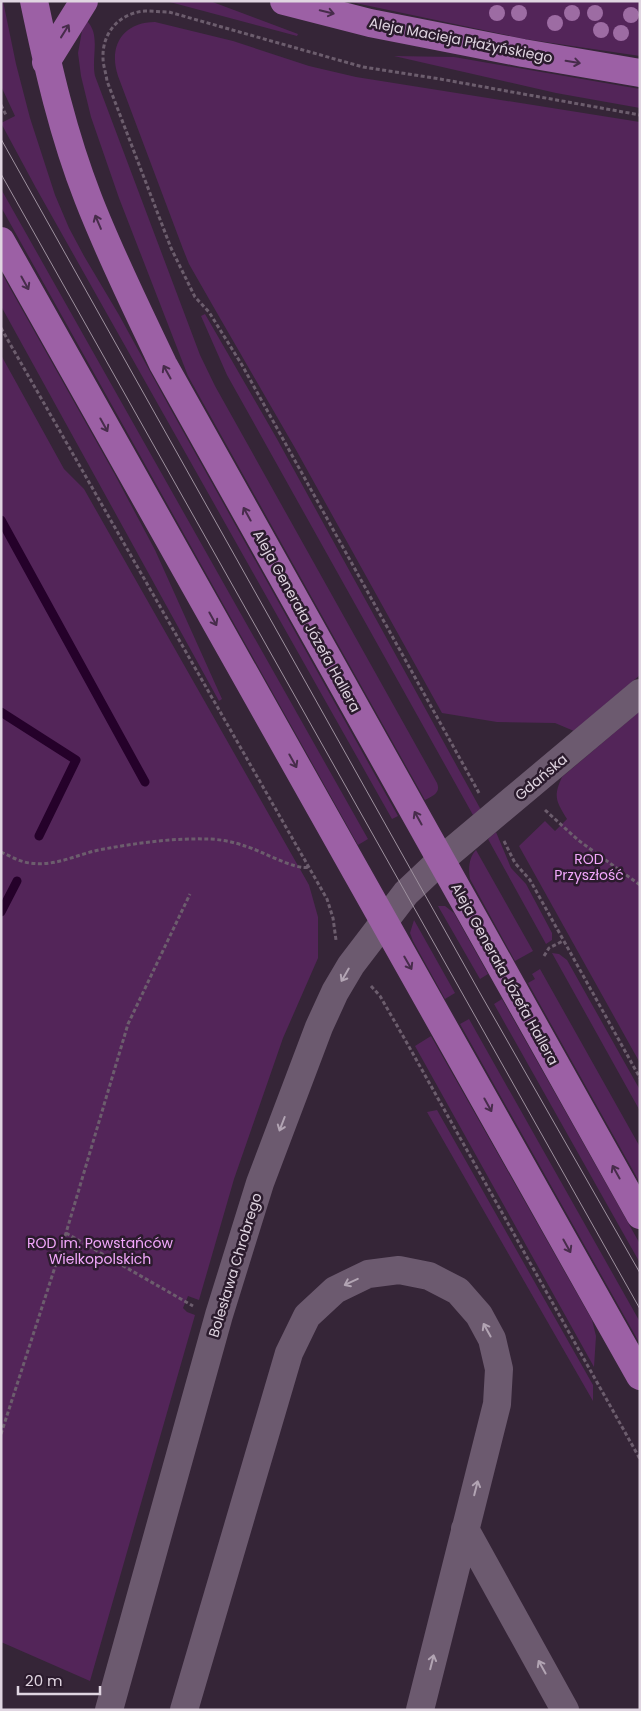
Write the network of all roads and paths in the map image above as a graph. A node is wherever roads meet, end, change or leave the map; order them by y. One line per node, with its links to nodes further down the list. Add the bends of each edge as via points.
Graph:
1 (34, 1): 4 (main road, Aleja Generała Józefa Hallera)
2 (84, 1): 4 (main road, one-way to 2)
3 (284, 1): 5 (main road, Aleja Macieja Płażyńskiego, one-way to 5, via 370,23)
4 (46, 62): 15 (main road, Aleja Generała Józefa Hallera, one-way to 4, via 163,364 88,199)
5 (640, 73)
6 (1, 105): 7 (path)
7 (6, 115)
8 (640, 115): 12 (path, via 363,67 169,12 144,11 121,19 114,23 104,43 107,81 171,248 194,297 210,312 242,365)
9 (1, 241): 19 (main road, one-way to 19)
10 (1, 328): 16 (path)
11 (640, 693): 12 (street, Gdańska)
12 (492, 817): 15 (street, Gdańska); 21 (path, via 515,863 530,880)
13 (561, 825): 17 (path)
14 (1, 852): 16 (path, via 29,863 63,862 102,849 158,841 208,839 244,845 296,867)
15 (442, 860): 19 (street, Bolesława Chrobrego, via 406,893); 25 (main road, Aleja Generała Józefa Hallera, one-way to 15)
16 (309, 867): 20 (path, via 327,898)
17 (640, 885)
18 (190, 894): 26 (path, via 128,1024)
19 (384, 921): 23 (street, Bolesława Chrobrego); 28 (main road, one-way to 28)
20 (335, 938)
21 (563, 941): 22 (path, via 549,948); 24 (path)
22 (544, 956)
23 (351, 965): 30 (path, via 380,996); 32 (street, Bolesława Chrobrego, one-way to 32, via 318,1027 260,1184)
24 (640, 1078)
25 (640, 1215)
26 (66, 1233): 27 (path); 29 (path)
27 (186, 1302)
28 (640, 1376)
29 (1, 1434)
30 (640, 1459)
31 (465, 1529): 33 (street, one-way to 33, via 497,1404 499,1369 492,1339 479,1315 458,1291 429,1276 399,1270 368,1274 335,1290 307,1316 289,1353); 34 (street, one-way to 31); 35 (street, one-way to 31)
32 (109, 1710)
33 (184, 1710)
34 (420, 1710)
35 (566, 1710)

